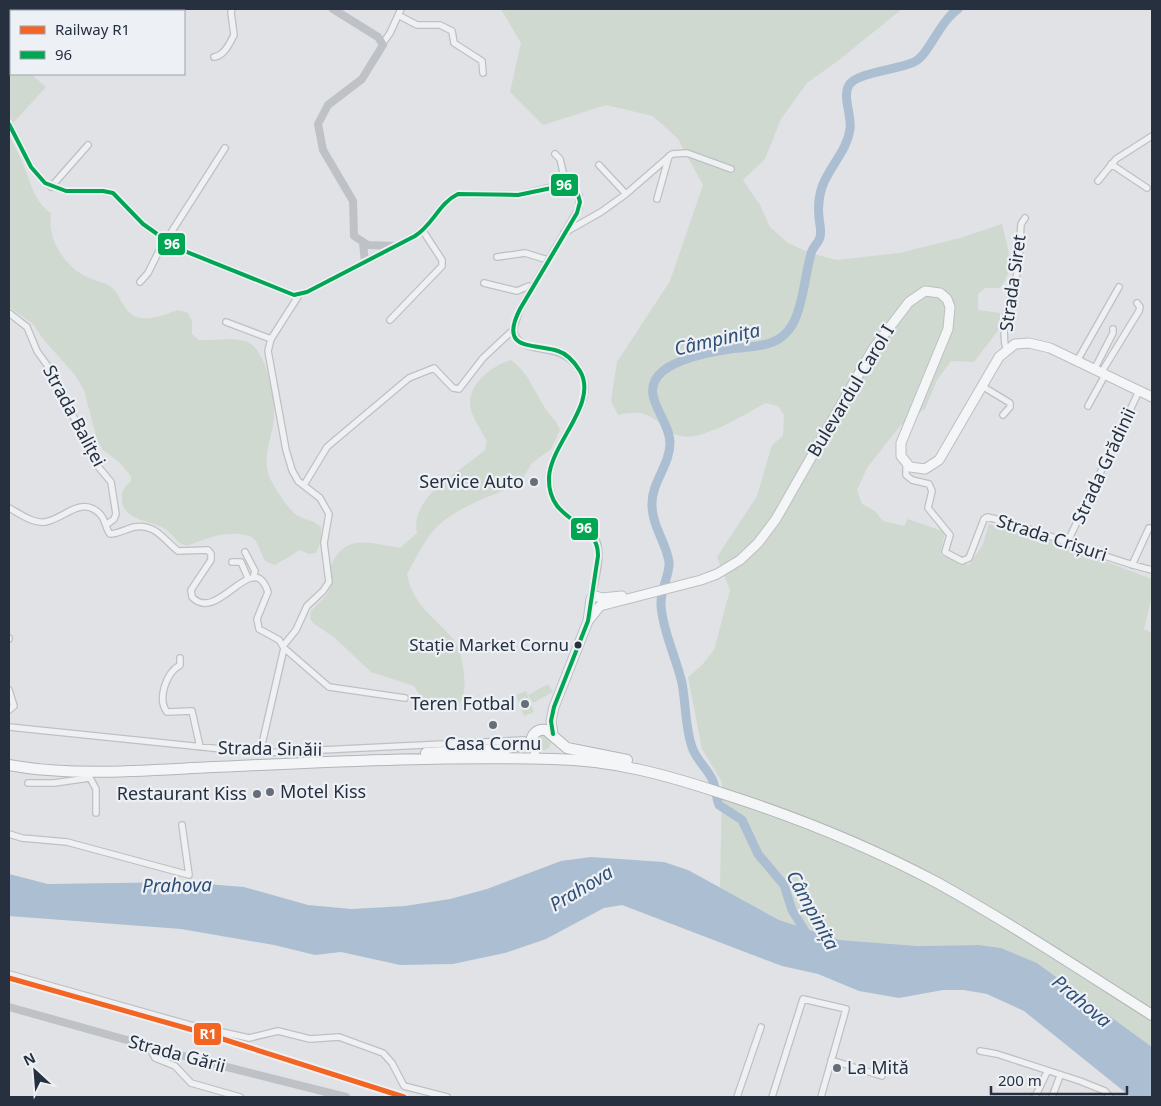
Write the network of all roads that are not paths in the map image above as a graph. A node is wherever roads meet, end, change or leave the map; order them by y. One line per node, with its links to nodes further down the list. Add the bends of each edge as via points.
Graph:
1 (232, 9): 6 (street, via 234,35 223,52)
2 (333, 9): 5 (main road)
3 (401, 9): 4 (street)
4 (398, 15): 5 (street); 7 (street, via 417,25 440,25 452,31 454,43 482,61)
5 (383, 43): 27 (main road, via 362,79 328,105 318,124 323,150 352,201 352,232)
6 (214, 56)
7 (483, 73)
8 (9, 124): 19 (main road, via 35,174)
9 (1152, 136): 14 (street)
10 (88, 145): 19 (street)
11 (225, 148): 26 (street)
12 (555, 154): 18 (street, via 562,164)
13 (669, 156): 16 (street, via 687,152); 21 (street); 22 (street)
14 (1111, 164): 17 (street); 20 (street)
15 (599, 165): 21 (street)
16 (731, 169)
17 (1098, 181)
18 (566, 185): 24 (main road, via 518,195 458,194 445,203); 25 (main road, via 577,191 580,202)
19 (51, 187): 26 (main road, via 66,191 113,193)
20 (1148, 188)
21 (626, 194): 25 (street)
22 (657, 199)
23 (1025, 218): 44 (street, Strada Siret, via 1021,224 1018,271 1004,339)
24 (423, 231): 28 (main road); 39 (street, via 442,260 442,266)
25 (564, 233): 30 (main road)
26 (166, 242): 32 (street); 36 (main road, via 188,254)
27 (363, 244): 28 (main road); 31 (main road)
28 (396, 246): 31 (main road)
29 (496, 257): 30 (street, via 525,253)
30 (548, 260): 35 (main road)
31 (365, 262): 36 (main road)
32 (140, 282)
33 (484, 283): 35 (street, via 517,291 528,286)
34 (1119, 287): 45 (street)
35 (532, 288): 42 (main road, via 515,319)
36 (299, 295): 43 (street)
37 (1137, 303): 46 (street, via 1139,311)
38 (9, 313): 55 (street, Strada Baliței, via 29,331 96,464 109,478 116,514)
39 (390, 320)
40 (226, 322): 43 (street)
41 (1113, 328): 46 (street)
42 (513, 330): 53 (street, via 482,358 459,389 453,388 434,368 409,378 327,447); 63 (main road, via 518,340 528,346 559,351 569,357 585,381 583,400 556,452 549,477 551,494 558,508 595,540)
43 (271, 339): 53 (street, via 268,351 286,450 294,476)
44 (1006, 349): 45 (main road, via 1020,343 1035,344); 47 (main road)
45 (1076, 361): 46 (main road)
46 (1100, 373): 48 (main road); 50 (street)
47 (982, 386): 51 (street, via 1010,403); 52 (main road, via 939,460 920,469)
48 (1139, 391): 49 (main road); 57 (street, Strada Grădinii)
49 (1152, 398)
50 (1088, 406)
51 (1003, 414)
52 (906, 463): 57 (street, Strada Crișuri, via 909,478 929,484 931,488 933,494 928,508 950,535 945,552 964,562 969,558 987,517); 63 (main road, Bulevardul Carol I, via 900,452 901,443 950,322 949,303 936,291 915,297 881,336 776,519 740,560 725,570 685,585)
53 (304, 485): 64 (street, via 320,498 328,510 324,543 329,582 307,606 296,630)
54 (9, 508): 55 (street, via 44,522 76,508 88,507 101,514)
55 (106, 525): 62 (street, via 113,534 137,526 151,529 181,552 208,550 211,560 191,590 198,603 214,603)
56 (1148, 528): 60 (street)
57 (1068, 541): 60 (street, Strada Crișuri)
58 (245, 552): 62 (street, via 255,571)
59 (232, 562): 62 (street, via 241,562)
60 (1132, 565): 61 (street, Strada Crișuri)
61 (1152, 570)
62 (250, 578): 64 (street, via 264,583 268,592 257,626 279,640)
63 (597, 602): 68 (main road)
64 (283, 647): 67 (street, via 329,687); 74 (street)
65 (180, 658): 73 (street, via 180,665 172,670 165,683 164,708 167,712 192,711)
66 (9, 690): 69 (street, via 14,706)
67 (405, 698)
68 (554, 707): 71 (main road, via 551,721); 72 (main road)
69 (9, 710)
70 (9, 727): 73 (street, Strada Sinăii)
71 (554, 737): 72 (highway, via 546,730); 75 (highway, via 553,749); 81 (highway, via 573,750 636,762)
72 (533, 741): 74 (street, Strada Sinăii); 75 (highway); 76 (highway); 77 (highway, via 505,749 168,763)
73 (200, 747): 74 (street, Strada Sinăii)
74 (260, 753)
75 (546, 753): 78 (highway)
76 (444, 759): 78 (highway, via 556,759); 79 (highway)
77 (10, 763): 79 (highway)
78 (636, 767): 81 (highway)
79 (89, 774): 80 (street, via 54,783); 83 (street, via 96,789)
80 (28, 783)
81 (698, 783): 82 (highway)
82 (742, 797): 88 (highway, via 820,823 922,869); 89 (highway, via 927,878)
83 (96, 813)
84 (182, 825): 85 (street, via 189,875 67,842)
85 (9, 834)
86 (9, 974): 99 (street, via 249,1038 278,1030 310,1039 339,1037 383,1053 404,1086)
87 (9, 1007): 91 (main road, Strada Gării)
88 (1152, 1008)
89 (1152, 1016)
90 (761, 1026): 100 (street)
91 (150, 1047): 97 (street, via 155,1058 175,1066 191,1083); 98 (main road, Strada Gării)
92 (980, 1051): 94 (street)
93 (832, 1060): 95 (street); 101 (street, via 846,1009 803,999); 102 (street)
94 (1047, 1072): 96 (street); 103 (street)
95 (882, 1076)
96 (1060, 1076): 104 (street); 105 (street, via 1098,1087)
97 (240, 1097)
98 (346, 1097)
99 (446, 1097)
100 (737, 1097)
101 (772, 1097)
102 (821, 1097)
103 (1036, 1097)
104 (1052, 1097)
105 (1110, 1097)

